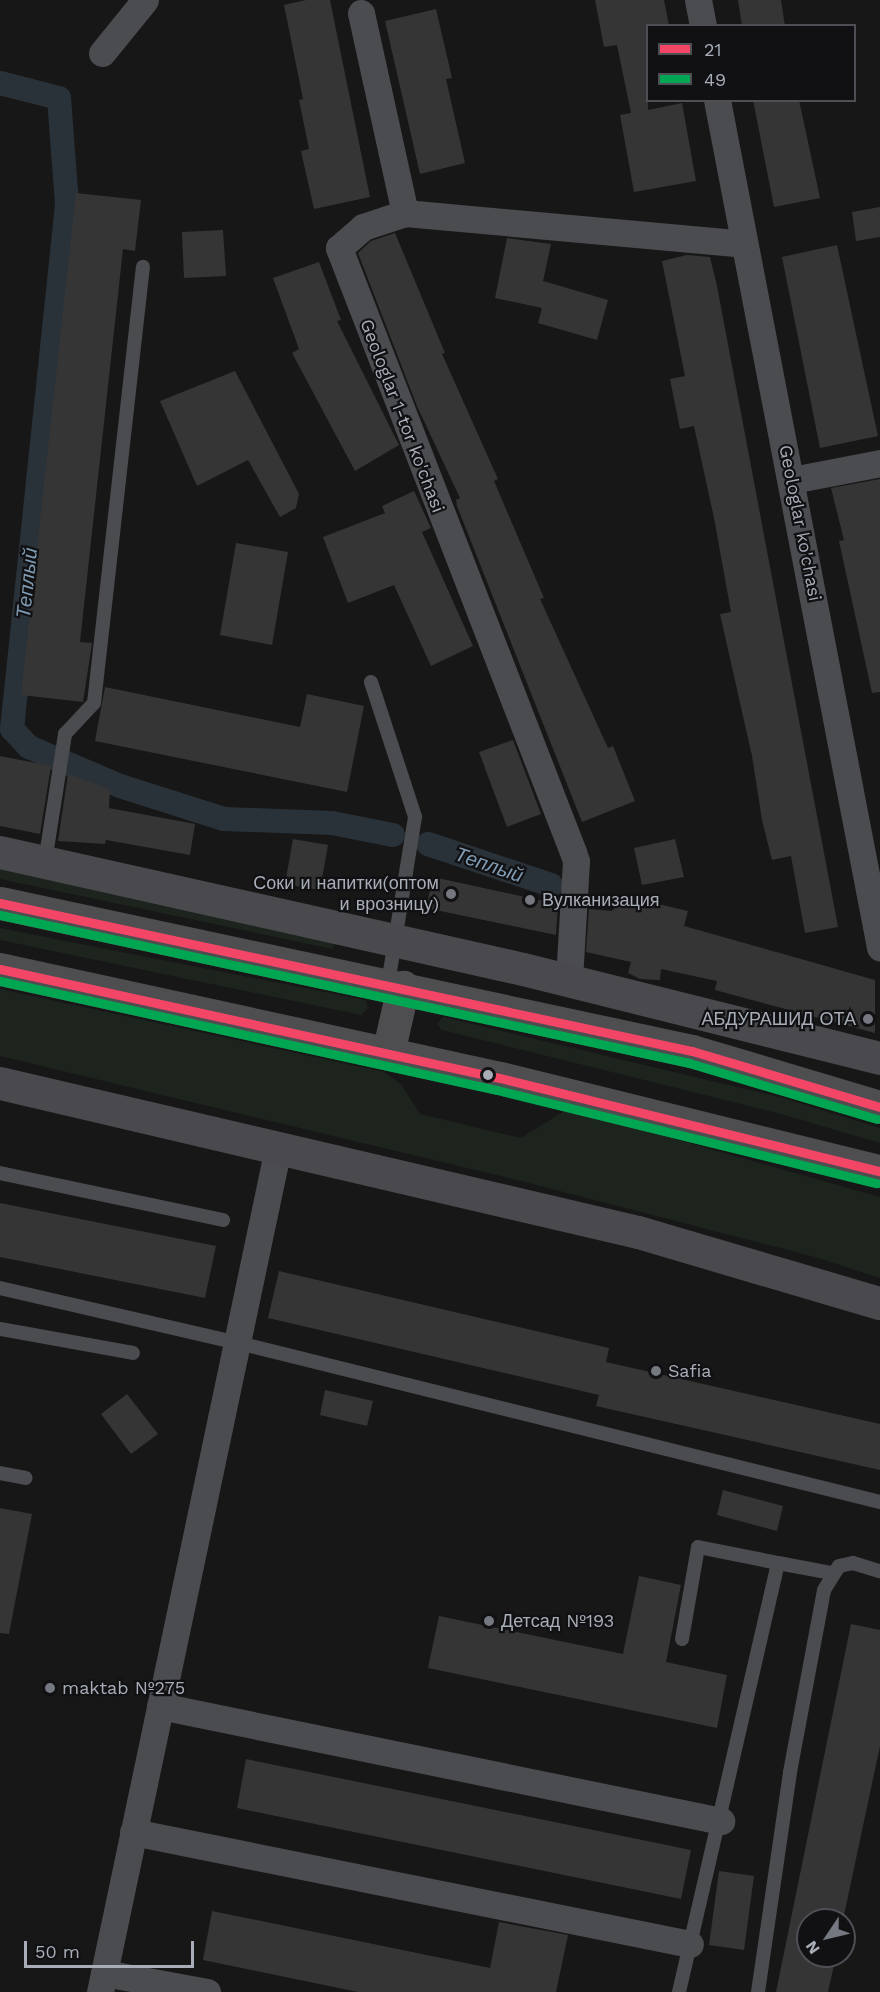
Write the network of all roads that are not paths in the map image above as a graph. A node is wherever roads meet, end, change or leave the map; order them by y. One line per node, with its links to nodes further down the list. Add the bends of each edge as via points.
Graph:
1 (145, 0): 5 (street)
2 (698, 0): 4 (street)
3 (361, 13): 7 (street)
4 (703, 24)
5 (102, 53)
6 (717, 102): 8 (street, Geologlar ko'chasi)
7 (405, 213): 8 (street, Geologlar 1-tor ko'chasi); 19 (street, Geologlar 1-tor ko'chasi, via 363,227 339,248 576,861)
8 (744, 244): 11 (street, Geologlar ko'chasi)
9 (143, 267): 14 (lane, via 94,703 65,734)
10 (880, 464): 11 (street)
11 (792, 480): 17 (street, Geologlar ko'chasi)
12 (371, 682): 16 (lane, via 415,817)
13 (0, 852): 14 (street)
14 (45, 862): 16 (street)
15 (0, 903): 20 (highway)
16 (396, 940): 19 (street); 20 (lane)
17 (880, 946)
18 (0, 969): 21 (highway)
19 (569, 979): 22 (street)
20 (395, 985): 21 (highway); 24 (highway, via 692,1051)
21 (388, 1053): 27 (highway)
22 (880, 1058)
23 (0, 1083): 25 (street)
24 (880, 1107)
25 (278, 1148): 30 (street, via 638,1232); 32 (street)
26 (0, 1173): 28 (lane)
27 (877, 1173)
28 (224, 1220)
29 (0, 1288): 32 (lane)
30 (880, 1303)
31 (0, 1329): 33 (lane)
32 (239, 1343): 36 (lane); 41 (street)
33 (133, 1353)
34 (0, 1473): 35 (lane)
35 (26, 1478)
36 (880, 1502)
37 (778, 1563): 39 (lane); 40 (lane, via 698,1547); 42 (lane)
38 (880, 1570): 39 (lane, via 853,1563)
39 (832, 1573): 48 (lane, via 824,1590 790,1772)
40 (681, 1639)
41 (160, 1706): 42 (street); 43 (street)
42 (721, 1821): 44 (lane)
43 (133, 1832): 44 (street); 45 (street)
44 (690, 1944): 47 (lane)
45 (102, 1982): 46 (street)
46 (207, 1992)
47 (679, 1992)
48 (758, 1992)

